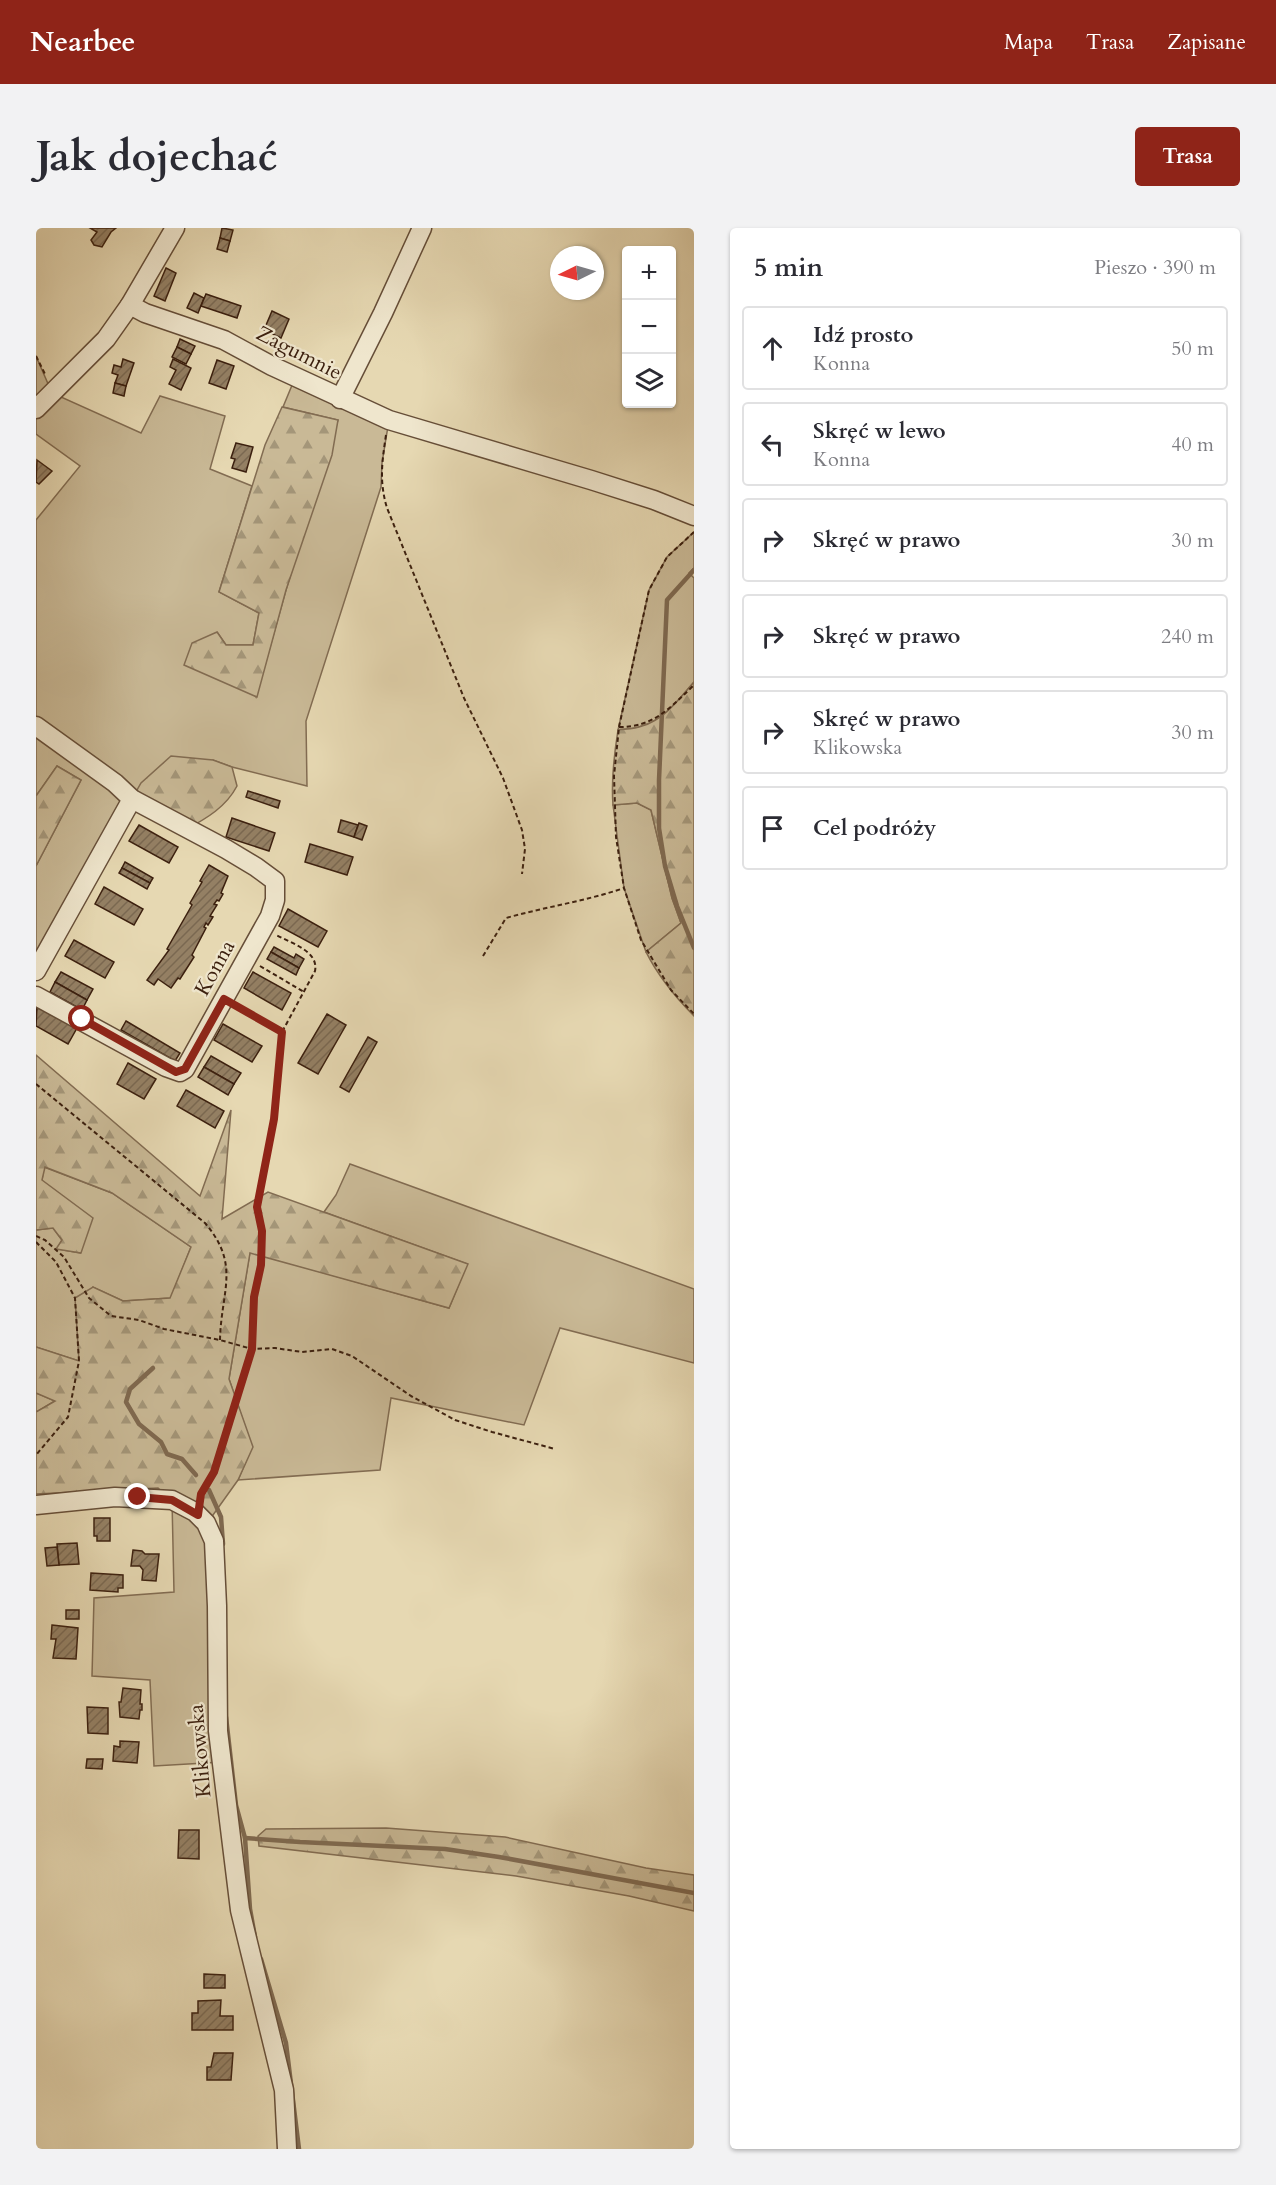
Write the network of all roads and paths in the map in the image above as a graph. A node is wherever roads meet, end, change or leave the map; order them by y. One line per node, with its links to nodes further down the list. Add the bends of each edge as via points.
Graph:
1 (175, 228): 3 (street)
2 (422, 228): 6 (street, Zagumnie)
3 (130, 305): 5 (street, via 106,339); 6 (street, Zagumnie, via 224,340)
4 (36, 356): 5 (path)
5 (52, 393): 7 (street)
6 (340, 399): 8 (street)
7 (36, 409)
8 (389, 420): 9 (street, via 654,500); 15 (path, via 382,463 384,498 464,698 503,778 525,849)
9 (694, 516)
10 (694, 532): 13 (path, via 668,557 649,590)
11 (694, 685): 13 (path, via 649,723)
12 (36, 726): 14 (street, Konna)
13 (619, 727): 16 (path, via 614,776 616,837)
14 (132, 799): 17 (street, Konna, via 226,849 274,881 275,900); 20 (street)
15 (522, 874)
16 (624, 888): 18 (path, via 506,918); 24 (path, via 640,940 671,990)
17 (263, 928): 19 (street, Konna); 21 (path, via 313,955 317,964)
18 (483, 956)
19 (246, 957): 21 (path); 23 (street, Konna)
20 (36, 971)
21 (304, 992): 25 (path)
22 (36, 996): 23 (street, Konna, via 176,1072 185,1069)
23 (224, 999): 25 (path)
24 (694, 1014)
25 (282, 1032): 30 (path, via 274,1119 257,1207 262,1231 261,1265 254,1297)
26 (36, 1084): 29 (path, via 205,1223 218,1238 227,1281)
27 (36, 1236): 29 (path, via 64,1257 89,1298 111,1316)
28 (36, 1242): 32 (path, via 56,1262 75,1298 79,1361 68,1417)
29 (220, 1340): 30 (path)
30 (252, 1349): 31 (path, via 332,1349 352,1356 455,1420); 34 (path, via 214,1472 201,1494)
31 (555, 1449)
32 (36, 1455)
33 (36, 1505): 34 (street, Klikowska, via 138,1497 172,1500)
34 (198, 1515): 35 (street, Klikowska, via 214,1541 218,1731 240,1910 284,2090)
35 (287, 2149)

